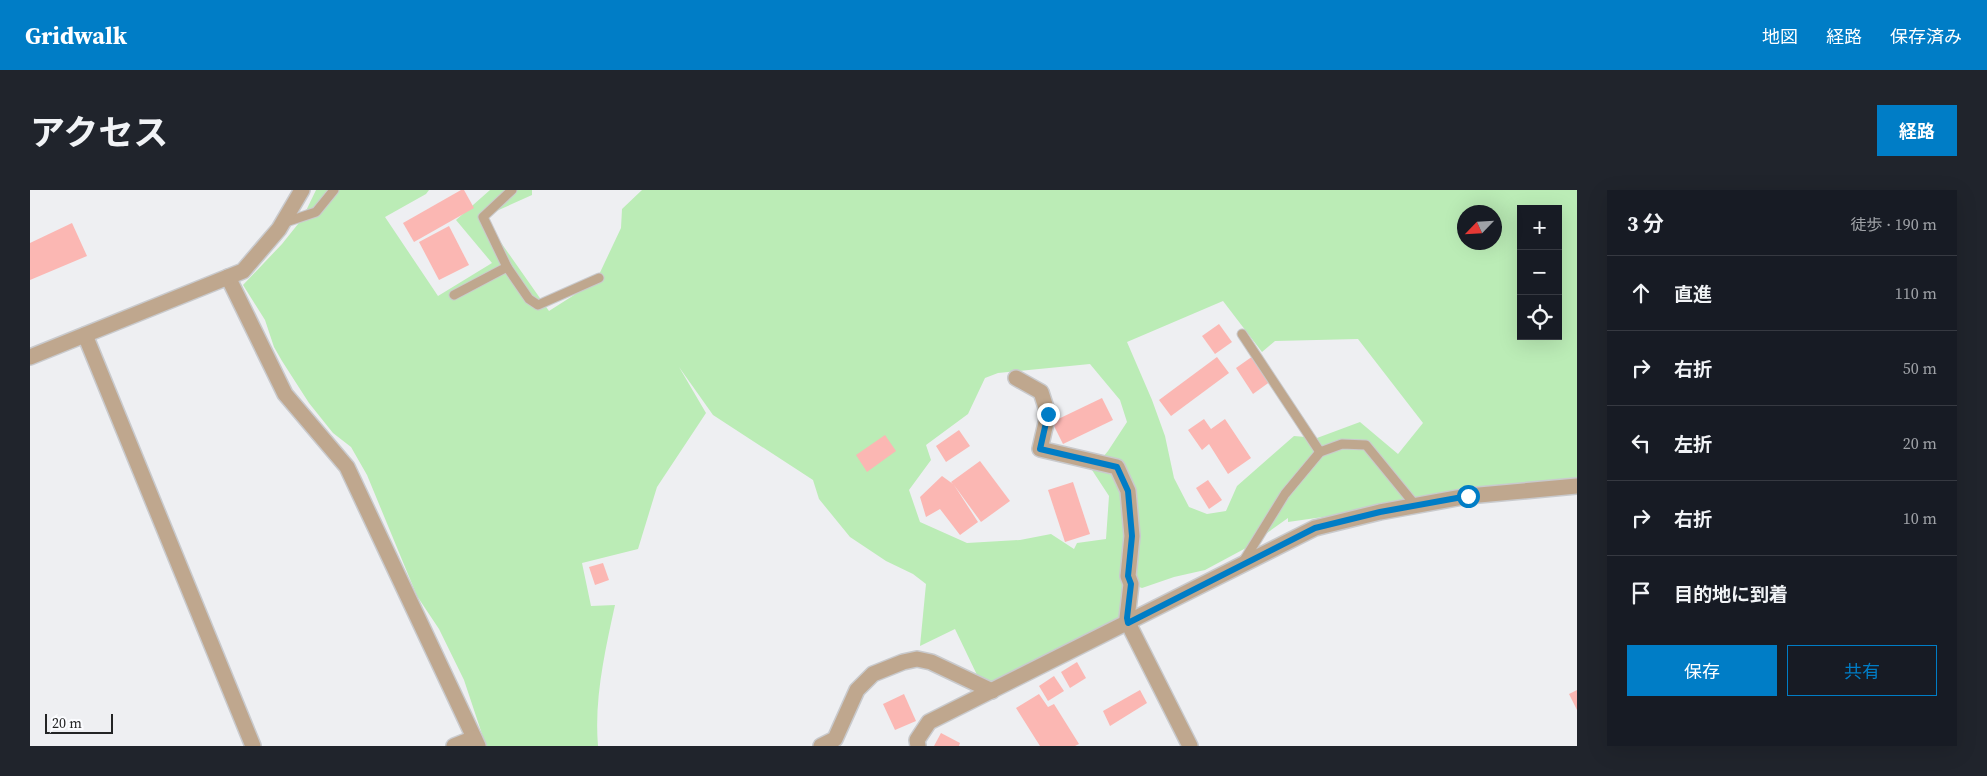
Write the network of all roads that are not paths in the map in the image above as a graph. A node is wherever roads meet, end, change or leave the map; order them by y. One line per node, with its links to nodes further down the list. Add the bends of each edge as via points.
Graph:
1 (302, 190): 4 (street)
2 (334, 190): 4 (lane, via 316,212)
3 (512, 190): 5 (lane, via 483,217)
4 (282, 223): 6 (street, via 244,271)
5 (507, 267): 7 (lane, via 529,299 538,305); 8 (lane)
6 (228, 277): 10 (street); 19 (street, via 285,394 347,467)
7 (599, 278)
8 (454, 295)
9 (1242, 334): 13 (lane)
10 (84, 335): 11 (street); 20 (street)
11 (30, 357)
12 (1016, 378): 17 (street, via 1041,392 1048,414 1040,449 1117,467 1128,491 1132,536)
13 (1320, 452): 15 (lane, via 1342,444 1366,445); 16 (lane, via 1285,494)
14 (1577, 486): 15 (street, via 1468,496)
15 (1416, 506): 16 (street, via 1315,528)
16 (1241, 565): 17 (street)
17 (1128, 623): 18 (street); 24 (street)
18 (992, 691): 22 (street, via 931,662 917,659 903,662 873,674 857,690 835,739); 23 (street, via 929,722)
19 (476, 742): 21 (street)
20 (254, 746)
21 (454, 746)
22 (821, 746)
23 (918, 746)
24 (1190, 746)

